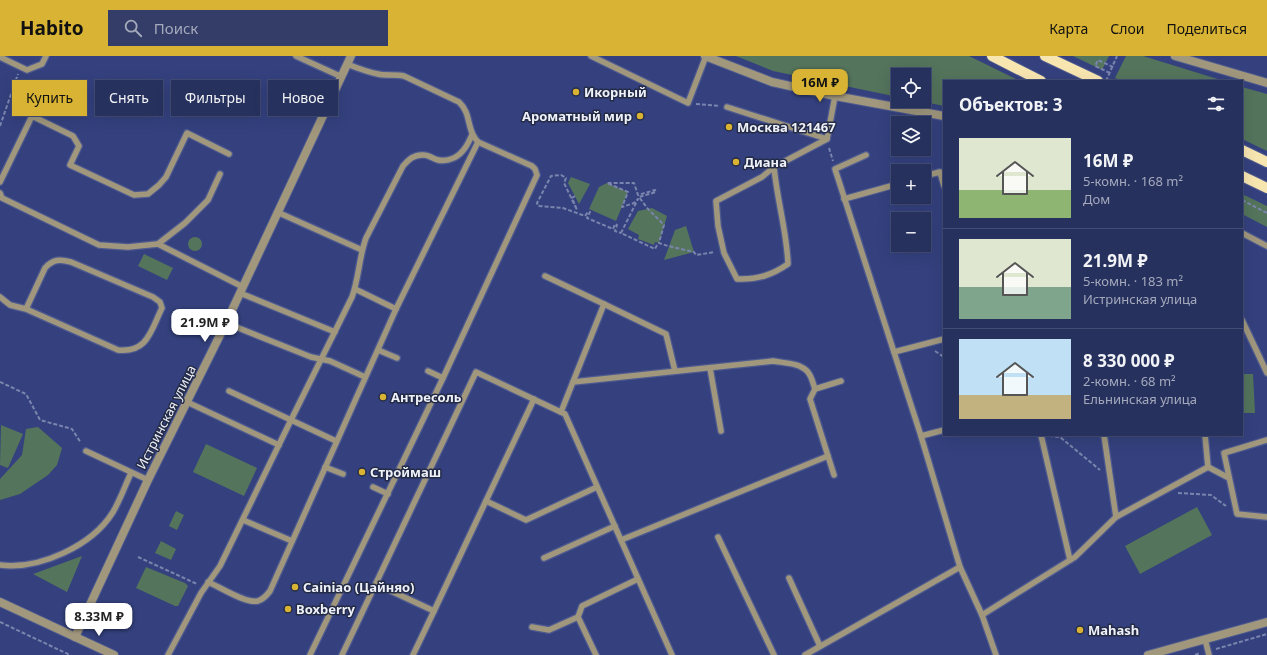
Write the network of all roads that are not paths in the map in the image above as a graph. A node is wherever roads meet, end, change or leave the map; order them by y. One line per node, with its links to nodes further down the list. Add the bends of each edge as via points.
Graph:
1 (46, 56): 9 (lane, via 42,64 27,70)
2 (296, 56): 11 (lane)
3 (351, 56): 10 (street, Истринская улица)
4 (591, 56): 5 (lane, via 688,103)
5 (706, 56): 15 (street, via 772,82)
6 (992, 56): 12 (main road)
7 (1046, 56): 13 (main road)
8 (1175, 56): 14 (street)
9 (0, 57)
10 (347, 64): 11 (street, Истринская улица); 18 (lane, via 380,75 404,76 459,102 468,114)
11 (342, 77): 35 (street, Истринская улица)
12 (1039, 80)
13 (1096, 80)
14 (1267, 83)
15 (835, 96): 17 (street); 19 (lane)
16 (727, 106): 19 (lane)
17 (943, 116)
18 (472, 135): 20 (lane); 39 (lane, via 465,149 451,159 438,160 424,154 409,158 399,172)
19 (827, 139): 25 (lane)
20 (478, 142): 46 (lane); 60 (lane, via 532,166 537,175)
21 (1243, 150): 24 (main road)
22 (229, 154): 29 (lane, via 187,133 166,177 148,194 134,195 70,165 79,146 73,136 32,116)
23 (866, 155): 34 (lane, via 835,169)
24 (1267, 162)
25 (774, 167): 25 (lane, via 762,178 716,201 724,251 737,279 751,280 764,277 788,264 787,243)
26 (220, 174): 37 (lane, via 208,200 185,223)
27 (931, 174): 30 (lane, via 940,172)
28 (1243, 176): 32 (main road)
29 (0, 182)
30 (943, 182)
31 (891, 186): 34 (lane)
32 (1267, 188)
33 (0, 193): 37 (lane, via 2,198 99,245 128,247)
34 (844, 199): 52 (lane)
35 (277, 212): 39 (lane); 41 (street, Истринская улица)
36 (1243, 234): 38 (lane)
37 (158, 244): 41 (lane)
38 (1267, 246)
39 (362, 250): 42 (lane)
40 (545, 276): 44 (lane)
41 (241, 290): 48 (street, Истринская улица); 49 (lane)
42 (355, 290): 46 (lane); 49 (lane)
43 (0, 298): 45 (lane, via 10,305)
44 (604, 304): 57 (lane, via 666,334); 62 (lane)
45 (26, 309): 45 (lane, via 118,350 129,351 145,342 162,308 160,302 153,297 59,259 50,262 45,268)
46 (396, 309): 51 (lane)
47 (1243, 322): 58 (lane)
48 (226, 323): 54 (lane); 66 (street, Истринская улица)
49 (335, 332): 54 (lane)
50 (943, 339): 52 (lane)
51 (378, 350): 53 (lane); 59 (lane)
52 (894, 352): 71 (lane)
53 (397, 358)
54 (321, 359): 59 (lane); 68 (lane)
55 (710, 368): 57 (lane); 63 (lane, via 773,361 794,365 807,371); 70 (lane)
56 (428, 371): 60 (lane)
57 (675, 371): 62 (lane)
58 (1267, 373)
59 (365, 378): 76 (lane)
60 (443, 378): 89 (lane)
61 (841, 381): 63 (lane)
62 (573, 382): 67 (lane)
63 (815, 389): 79 (lane, via 810,399)
64 (229, 391): 68 (lane)
65 (534, 400): 67 (lane); 90 (lane); 105 (lane, via 476,372)
66 (187, 402): 77 (lane); 86 (street, Истринская улица)
67 (561, 412): 88 (lane, via 565,414)
68 (291, 420): 76 (lane); 77 (lane)
69 (943, 430): 71 (lane)
70 (722, 431)
71 (921, 436): 101 (lane)
72 (1041, 436): 99 (lane)
73 (1104, 436): 91 (lane)
74 (1205, 436): 81 (lane)
75 (1267, 440): 85 (lane, via 1224,453)
76 (336, 441): 80 (lane)
77 (279, 445): 93 (lane)
78 (86, 451): 82 (lane)
79 (828, 456): 84 (lane); 96 (lane)
80 (325, 467): 83 (lane); 97 (lane)
81 (1208, 467): 85 (lane); 91 (lane)
82 (131, 473): 86 (lane); 100 (lane, via 112,514 74,548 34,563)
83 (342, 474)
84 (834, 475)
85 (1230, 478): 92 (lane, via 1237,514)
86 (148, 480): 112 (street, Истринская улица)
87 (373, 487): 89 (lane)
88 (597, 487): 90 (lane, via 526,520); 94 (lane)
89 (388, 494): 119 (lane)
90 (486, 501): 107 (lane)
91 (1116, 517): 99 (lane)
92 (1267, 517)
93 (244, 520): 97 (lane); 104 (lane, via 220,566)
94 (614, 526): 96 (lane); 98 (lane)
95 (718, 537): 123 (lane)
96 (621, 540): 103 (lane)
97 (292, 541): 104 (lane, via 270,591 260,600 246,600)
98 (544, 558)
99 (1070, 560): 108 (lane)
100 (0, 565)
101 (960, 567): 108 (lane); 114 (lane)
102 (789, 578): 114 (lane)
103 (638, 579): 109 (lane, via 582,606); 122 (lane)
104 (208, 582): 118 (lane)
105 (376, 584): 107 (lane); 116 (lane)
106 (0, 602): 112 (street)
107 (434, 611): 120 (lane)
108 (982, 615): 125 (lane)
109 (578, 617): 111 (lane, via 549,630); 121 (lane)
110 (1267, 622): 113 (street)
111 (532, 627)
112 (75, 637): 117 (street)
113 (1205, 639): 115 (lane); 126 (street)
114 (820, 646): 124 (lane)
115 (1208, 653)
116 (344, 654)
117 (114, 655)
118 (168, 655)
119 (310, 655)
120 (413, 655)
121 (596, 655)
122 (672, 655)
123 (774, 655)
124 (805, 655)
125 (996, 655)
126 (1148, 655)

